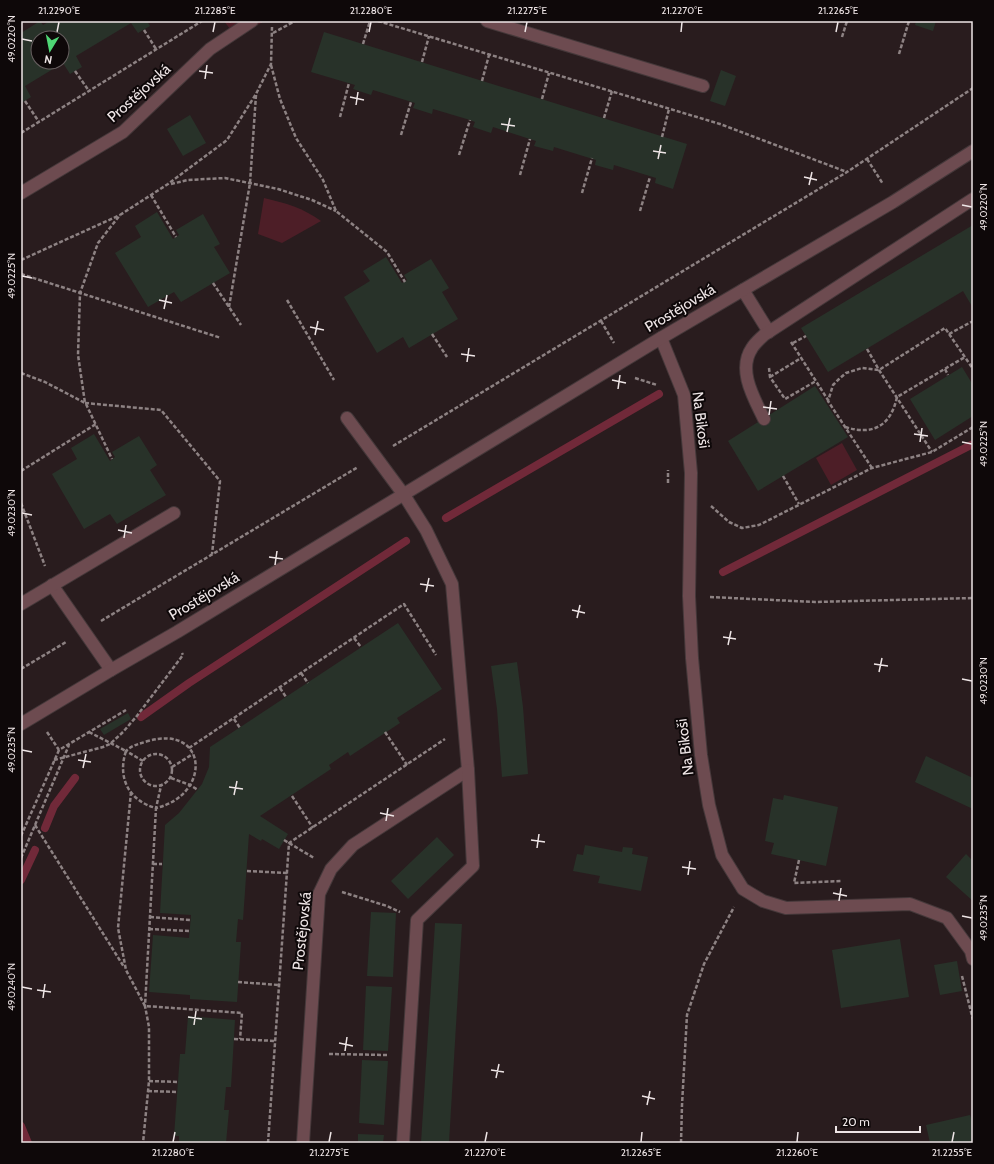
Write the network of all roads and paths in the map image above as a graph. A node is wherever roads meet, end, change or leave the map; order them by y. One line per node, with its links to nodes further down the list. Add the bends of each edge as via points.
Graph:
1 (202, 21): 15 (path)
2 (252, 21): 49 (street, Prostějovská, via 210,49 123,132)
3 (272, 21): 11 (path)
4 (295, 21): 11 (path)
5 (370, 21): 14 (path)
6 (378, 21): 12 (path)
7 (487, 21): 24 (street)
8 (847, 21): 13 (path)
9 (909, 21): 17 (path)
10 (144, 30): 15 (path)
11 (272, 33): 19 (path)
12 (429, 36): 16 (path); 18 (path)
13 (842, 37)
14 (364, 44)
15 (156, 49): 26 (path)
16 (489, 54): 21 (path); 22 (path)
17 (899, 54)
18 (422, 62)
19 (271, 64): 28 (path); 53 (path, via 280,99 296,138 323,180)
20 (75, 71): 26 (path)
21 (549, 73): 27 (path); 29 (path)
22 (482, 81)
23 (349, 83): 33 (path)
24 (703, 86)
25 (973, 88): 44 (path)
26 (89, 91): 36 (path)
27 (612, 91): 32 (path); 34 (path)
28 (256, 94): 47 (path); 48 (path, via 226,140)
29 (542, 99)
30 (25, 101): 36 (path)
31 (411, 102): 38 (path)
32 (669, 108): 39 (path); 44 (path, via 720,124)
33 (340, 117)
34 (604, 118)
35 (470, 120): 42 (path)
36 (39, 122): 37 (path)
37 (21, 133)
38 (401, 135)
39 (662, 137)
40 (530, 139): 45 (path)
41 (973, 151): 61 (street, Prostějovská, via 893,202)
42 (460, 155)
43 (592, 158): 50 (path)
44 (847, 172): 65 (path)
45 (520, 175)
46 (650, 177): 54 (path)
47 (250, 183): 48 (path, via 226,178); 53 (path, via 312,200); 64 (path)
48 (168, 184): 51 (path)
49 (21, 193)
50 (582, 193)
51 (151, 195): 55 (path); 56 (path)
52 (973, 199): 68 (street)
53 (336, 211): 59 (path, via 387,252)
54 (640, 211)
55 (120, 215): 57 (path); 62 (path, via 98,243)
56 (176, 237)
57 (21, 260)
58 (21, 274): 62 (path)
59 (405, 282)
60 (213, 283): 64 (path)
61 (743, 290): 68 (street); 73 (street, Prostějovská)
62 (80, 293): 72 (path); 93 (path, via 78,355)
63 (287, 300): 88 (path)
64 (229, 307): 67 (path)
65 (601, 321): 80 (path); 100 (path)
66 (973, 321): 70 (path)
67 (241, 325)
68 (769, 332): 95 (street, via 751,349 745,364 750,390)
69 (432, 334): 77 (path)
70 (949, 334): 78 (path); 84 (path, via 945,328)
71 (806, 336): 75 (path)
72 (222, 338)
73 (661, 338): 80 (street, Prostějovská); 107 (street, Na Bikoši, via 684,395)
74 (789, 339): 75 (path)
75 (792, 344): 79 (path)
76 (867, 349): 84 (path)
77 (447, 357)
78 (965, 357): 82 (path); 83 (path)
79 (801, 358): 87 (path); 89 (path)
80 (625, 360): 90 (path, via 636,379 656,384); 108 (street, Prostějovská)
81 (770, 362): 87 (path)
82 (973, 368)
83 (945, 369): 86 (path); 91 (path)
84 (878, 370): 91 (path); 92 (path, via 862,368 846,373 833,385)
85 (21, 372): 93 (path)
86 (948, 375)
87 (770, 377): 89 (path, via 785,399)
88 (334, 380)
89 (816, 381): 92 (path)
90 (660, 388)
91 (897, 397): 97 (path, via 892,413 881,425 863,431); 99 (path)
92 (828, 400): 97 (path)
93 (85, 403): 96 (path); 112 (path, via 161,410 220,481)
94 (347, 418): 100 (street)
95 (764, 418)
96 (96, 424): 101 (path); 104 (path)
97 (845, 427): 102 (path)
98 (973, 427): 99 (path)
99 (932, 452): 102 (path)
100 (374, 456): 108 (street); 112 (path)
101 (112, 459)
102 (872, 468): 110 (path)
103 (668, 469): 106 (path)
104 (21, 470)
105 (783, 476): 110 (path)
106 (668, 484)
107 (690, 487): 110 (path, via 730,522 742,528 759,525); 114 (street, Na Bikoši)
108 (404, 495): 118 (street, Prostějovská); 146 (street, via 426,530 452,584)
109 (21, 503): 113 (path)
110 (799, 504)
111 (174, 513): 113 (street)
112 (212, 554): 117 (path)
113 (52, 585): 116 (street); 117 (street)
114 (689, 596): 115 (path, via 815,602); 167 (street, Na Bikoši, via 701,755 709,805 722,855)
115 (973, 598)
116 (21, 604)
117 (84, 631): 122 (path); 123 (street)
118 (176, 632): 123 (street, Prostějovská); 135 (path, via 183,655 136,717)
119 (354, 638): 120 (path); 121 (path, via 404,604); 124 (path)
120 (361, 648)
121 (437, 656)
122 (21, 670)
123 (111, 670): 129 (street, Prostějovská)
124 (301, 673): 125 (path); 126 (path)
125 (308, 683)
126 (280, 688): 127 (path); 130 (path)
127 (286, 697)
128 (126, 710): 133 (path)
129 (35, 715): 131 (street, Prostějovská); 138 (path)
130 (234, 719): 132 (path); 137 (path)
131 (21, 724)
132 (240, 728)
133 (89, 732): 135 (path); 136 (path)
134 (385, 732): 144 (path)
135 (110, 744): 139 (path); 141 (path)
136 (69, 745): 138 (path); 141 (path)
137 (189, 748): 139 (path, via 178,741 155,739 131,747); 140 (path)
138 (59, 750): 142 (path)
139 (126, 752): 143 (path); 151 (path, via 122,772)
140 (193, 754): 145 (path); 148 (path, via 196,761)
141 (63, 758): 142 (path); 154 (path)
142 (54, 760): 156 (path)
143 (142, 761): 145 (path, via 150,755 160,755 168,759); 149 (path, via 140,774 144,782 152,786)
144 (407, 765)
145 (172, 767): 147 (path)
146 (468, 770): 162 (street, Prostějovská, via 353,845); 184 (street, via 472,866 416,920)
147 (171, 778): 148 (path); 149 (path)
148 (190, 785): 150 (path); 153 (path, via 175,801)
149 (161, 786): 153 (path)
150 (198, 790)
151 (131, 792): 153 (path, via 137,800); 174 (path, via 118,928)
152 (292, 796): 155 (path)
153 (156, 808): 160 (path)
154 (35, 826): 158 (path); 174 (path)
155 (313, 828)
156 (21, 836)
157 (284, 840): 162 (path)
158 (21, 858)
159 (799, 860): 165 (path, via 794,884)
160 (153, 864): 161 (path); 169 (path)
161 (162, 864)
162 (331, 869): 166 (street, Prostějovská)
163 (246, 871): 164 (path)
164 (287, 873)
165 (842, 881)
166 (323, 886): 168 (path); 183 (street, Prostějovská, via 319,894)
167 (743, 889): 173 (street, Na Bikoši, via 763,901 786,908 910,904 947,918 971,951); 192 (path, via 704,964 687,1015)
168 (387, 906)
169 (150, 917): 170 (path); 171 (path)
170 (190, 920)
171 (149, 929): 172 (path); 178 (path)
172 (190, 931)
173 (973, 959)
174 (126, 970): 178 (path)
175 (961, 970): 179 (path)
176 (238, 982): 177 (path)
177 (279, 985)
178 (145, 1006): 181 (path, via 242,1013); 185 (path, via 149,1027)
179 (973, 1020)
180 (234, 1039): 181 (path)
181 (240, 1039): 182 (path)
182 (276, 1041)
183 (309, 1053): 184 (path); 190 (street, Prostějovská)
184 (409, 1055): 191 (street)
185 (149, 1081): 186 (path); 187 (path)
186 (178, 1082)
187 (148, 1091): 188 (path); 189 (path)
188 (178, 1092)
189 (143, 1143)
190 (303, 1143)
191 (404, 1143)
192 (681, 1143)

